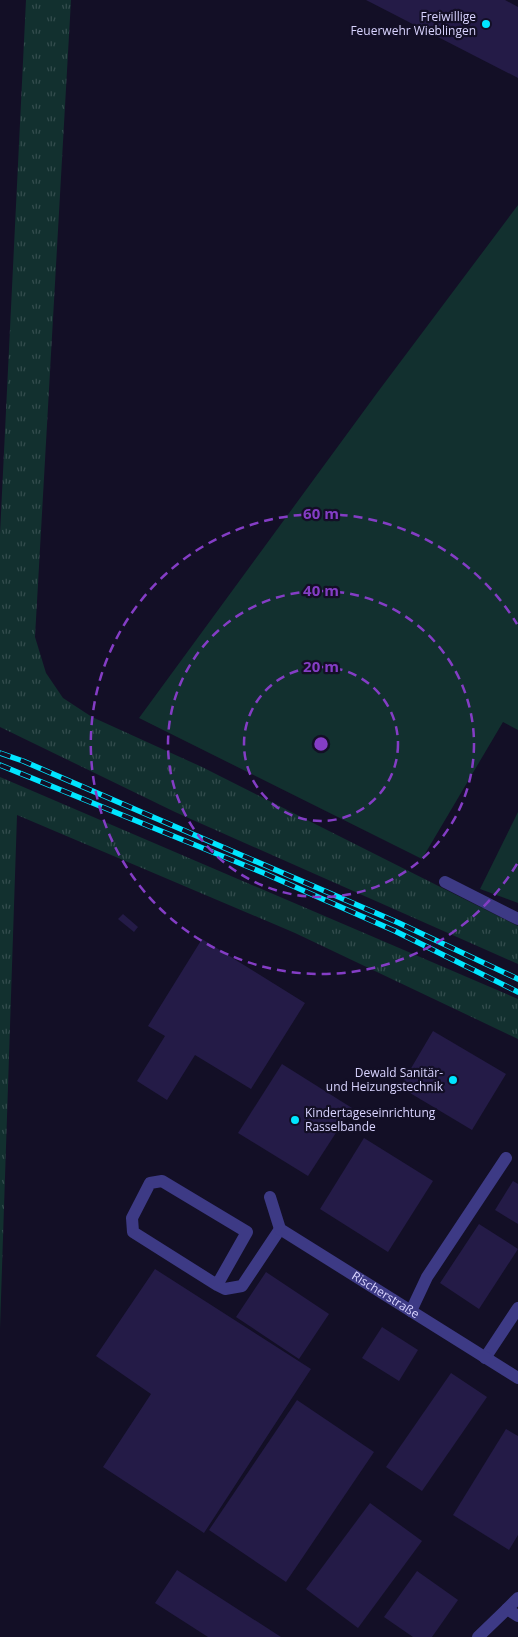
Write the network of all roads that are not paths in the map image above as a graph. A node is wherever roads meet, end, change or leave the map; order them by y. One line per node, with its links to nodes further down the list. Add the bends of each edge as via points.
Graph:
1 (445, 882): 2 (street)
2 (518, 918)
3 (506, 1158): 8 (street, via 428,1277)
4 (270, 1197): 5 (street)
5 (280, 1229): 6 (street, via 242,1286 225,1289); 8 (street, Rischerstraße)
6 (217, 1285): 6 (street, via 133,1232 132,1218 150,1183 162,1181 247,1232)
7 (518, 1308): 9 (street)
8 (411, 1311): 9 (street, Rischerstraße)
9 (485, 1358): 10 (street, Rischerstraße)
10 (518, 1378)
11 (518, 1598): 12 (street)
12 (507, 1609): 13 (street); 14 (street)
13 (518, 1616)
14 (478, 1637)

